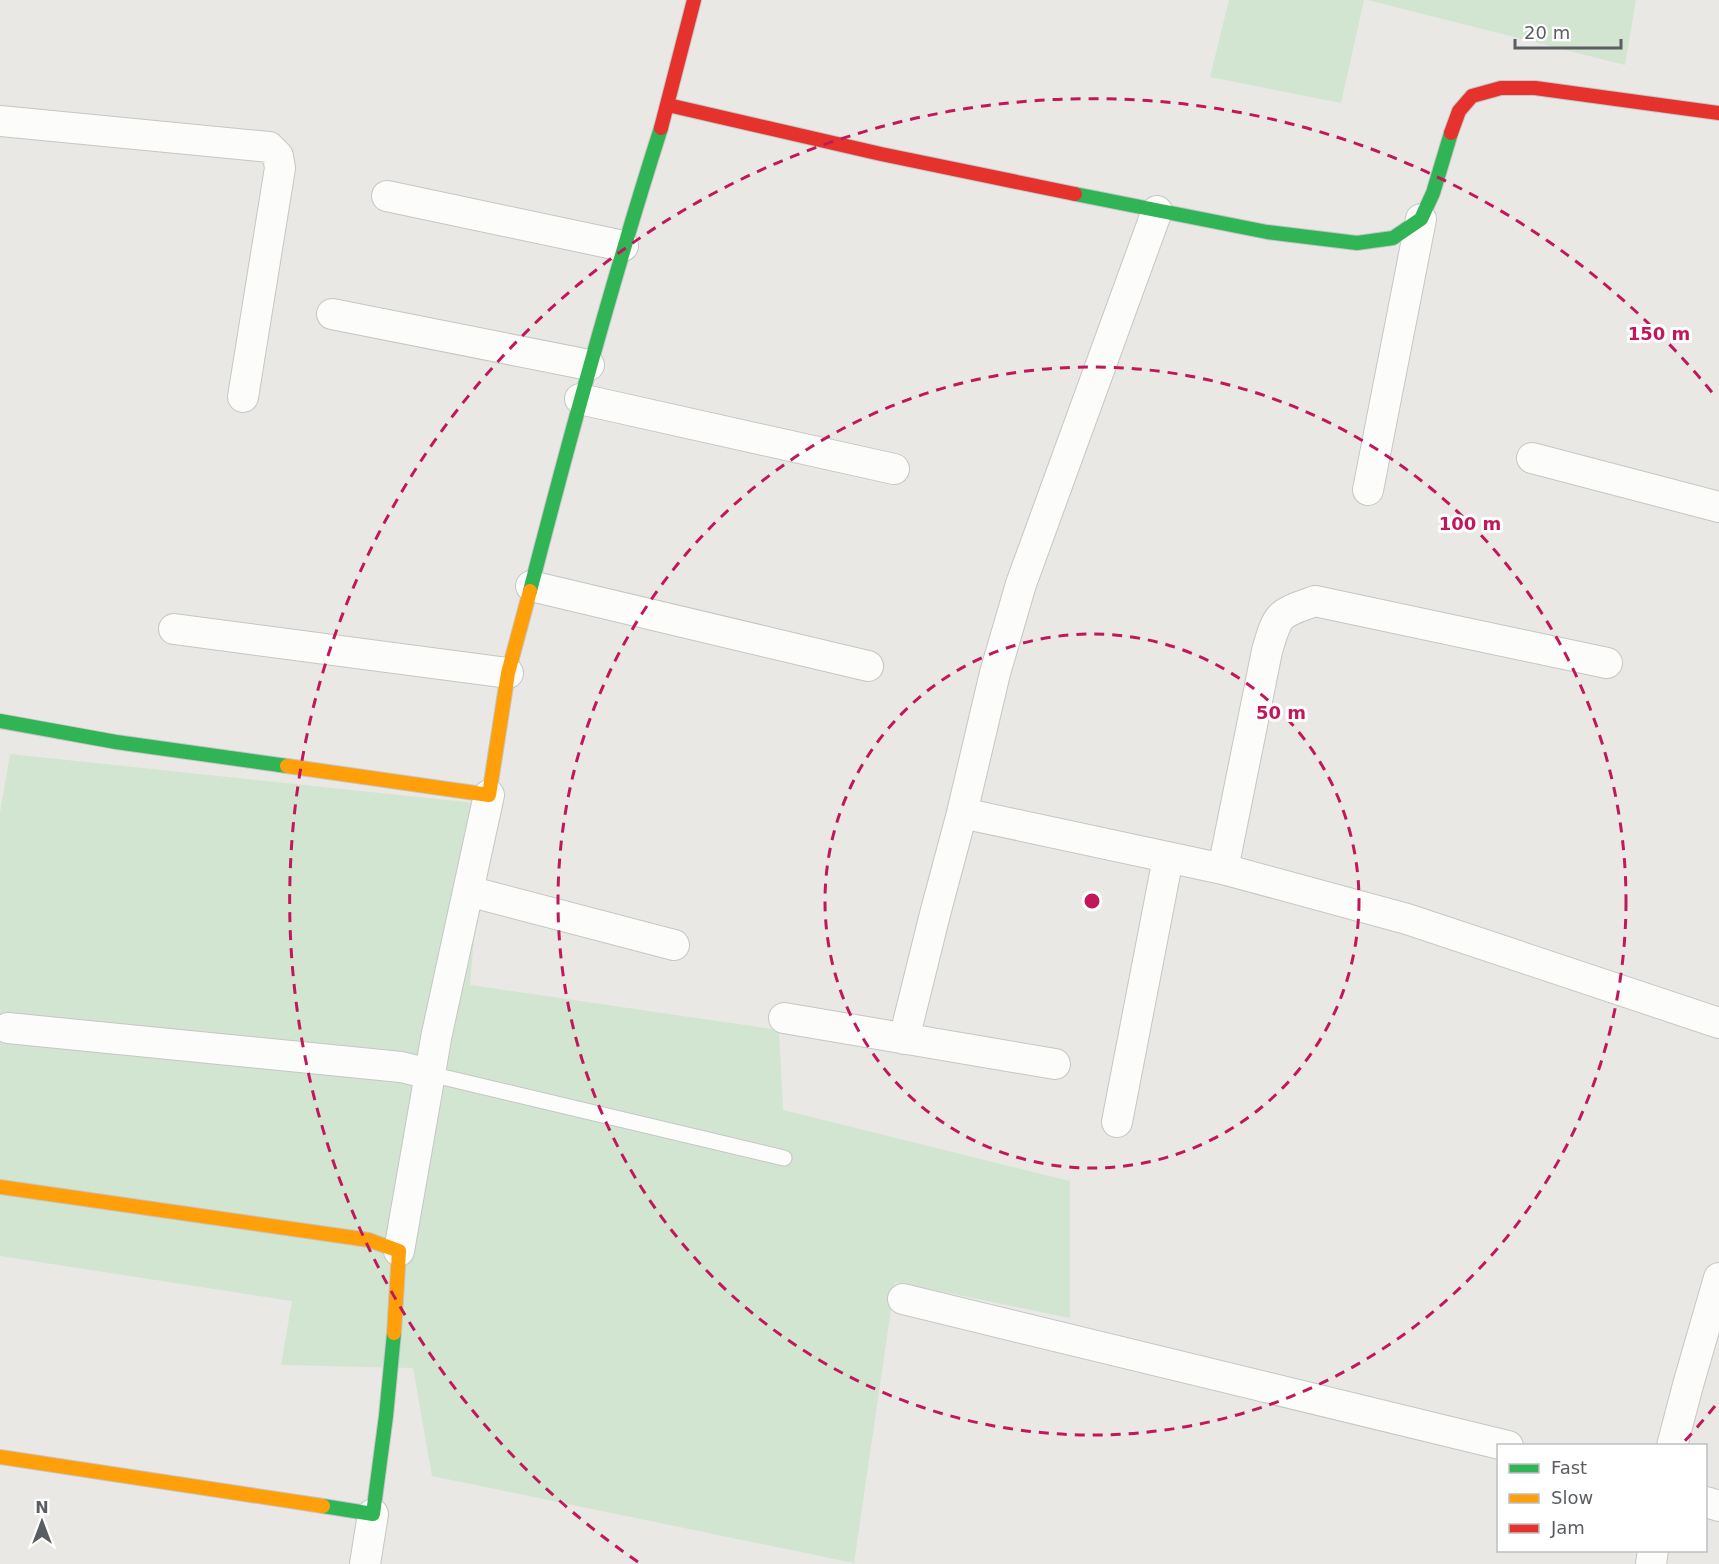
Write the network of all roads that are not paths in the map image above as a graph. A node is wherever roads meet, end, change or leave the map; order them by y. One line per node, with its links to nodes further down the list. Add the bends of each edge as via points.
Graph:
1 (694, 0): 2 (street)
2 (668, 105): 6 (street); 8 (street)
3 (1719, 113): 7 (street, via 1535,88 1501,88 1472,96 1459,111 1433,194)
4 (0, 121): 11 (street, via 269,147 278,156 280,168)
5 (387, 196): 8 (street)
6 (1157, 211): 7 (street, via 1267,232 1357,243 1393,238); 24 (street, via 1021,584)
7 (1421, 219): 15 (street)
8 (623, 246): 10 (street)
9 (332, 314): 10 (street)
10 (589, 364): 12 (street)
11 (243, 397)
12 (580, 399): 14 (street); 17 (street)
13 (1532, 458): 16 (street)
14 (894, 469)
15 (1368, 490)
16 (1719, 507)
17 (531, 586): 20 (street); 21 (street)
18 (174, 629): 21 (street)
19 (1606, 663): 26 (street, via 1315,601 1285,612 1275,624 1267,651)
20 (868, 666)
21 (508, 673): 23 (street)
22 (0, 722): 23 (street)
23 (489, 795): 27 (street)
24 (962, 813): 25 (street); 32 (street)
25 (1168, 858): 26 (street); 35 (street)
26 (1223, 869): 30 (street, via 1407,919)
27 (468, 891): 28 (street); 34 (street)
28 (674, 945)
29 (784, 1017): 32 (street)
30 (1719, 1023)
31 (8, 1028): 34 (street, via 401,1067)
32 (904, 1039): 33 (street)
33 (1055, 1064)
34 (430, 1074): 36 (lane); 38 (street)
35 (1118, 1122)
36 (784, 1158)
37 (0, 1187): 38 (street, via 369,1240)
38 (399, 1251): 45 (street, via 394,1346)
39 (1719, 1278): 41 (street)
40 (903, 1299): 42 (street)
41 (1714, 1311): 43 (street)
42 (1500, 1444)
43 (1673, 1444)
44 (0, 1457): 45 (street)
45 (374, 1514): 46 (street)
46 (365, 1564)

